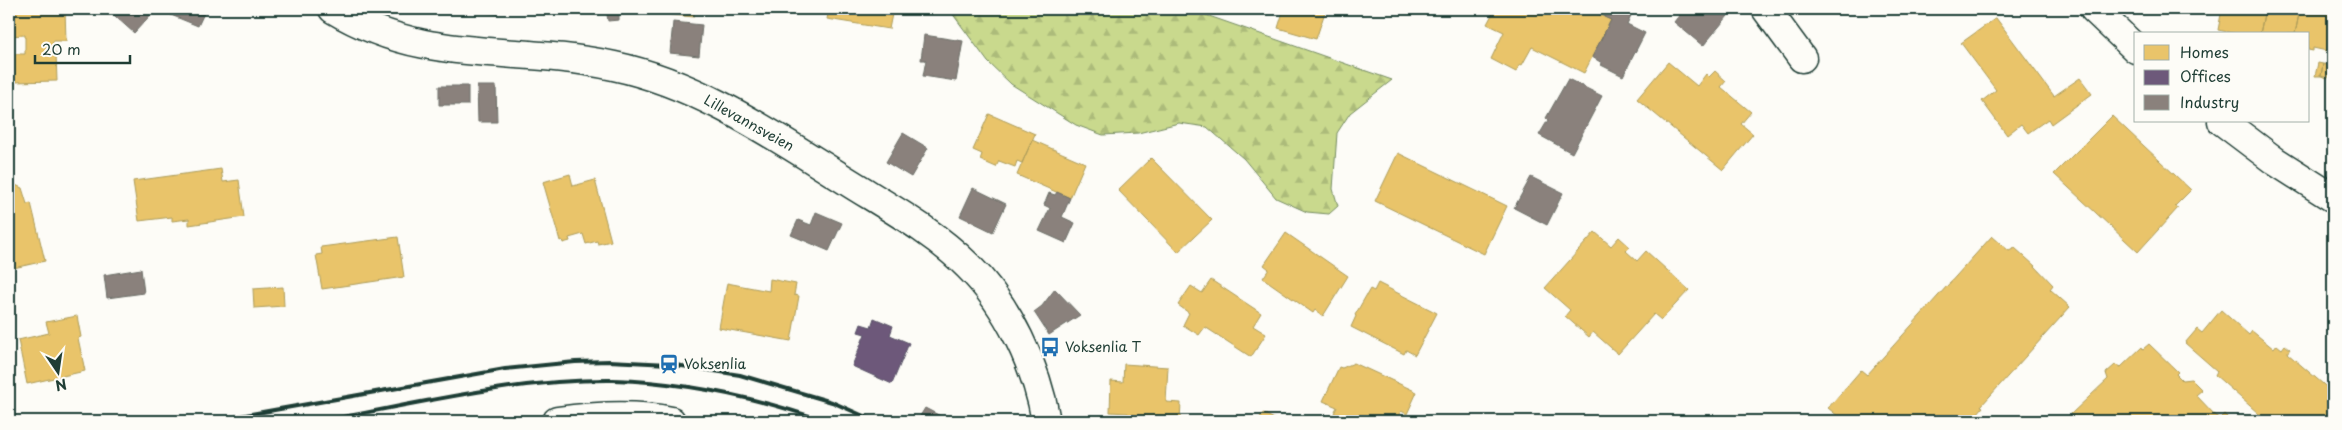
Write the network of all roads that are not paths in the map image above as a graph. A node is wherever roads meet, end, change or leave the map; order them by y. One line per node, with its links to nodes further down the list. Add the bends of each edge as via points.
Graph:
1 (332, 9): 10 (street, Lillevannsveien, via 377,32 432,47 583,61 632,71 713,102 778,138 896,212 969,267 1015,333 1039,389)
2 (1766, 9): 5 (street)
3 (2094, 9): 4 (street)
4 (2134, 47)
5 (1802, 58)
6 (2223, 122): 7 (street, via 2275,161)
7 (2333, 198)
8 (557, 421): 9 (street, via 598,416)
9 (671, 421)
10 (1046, 421)

